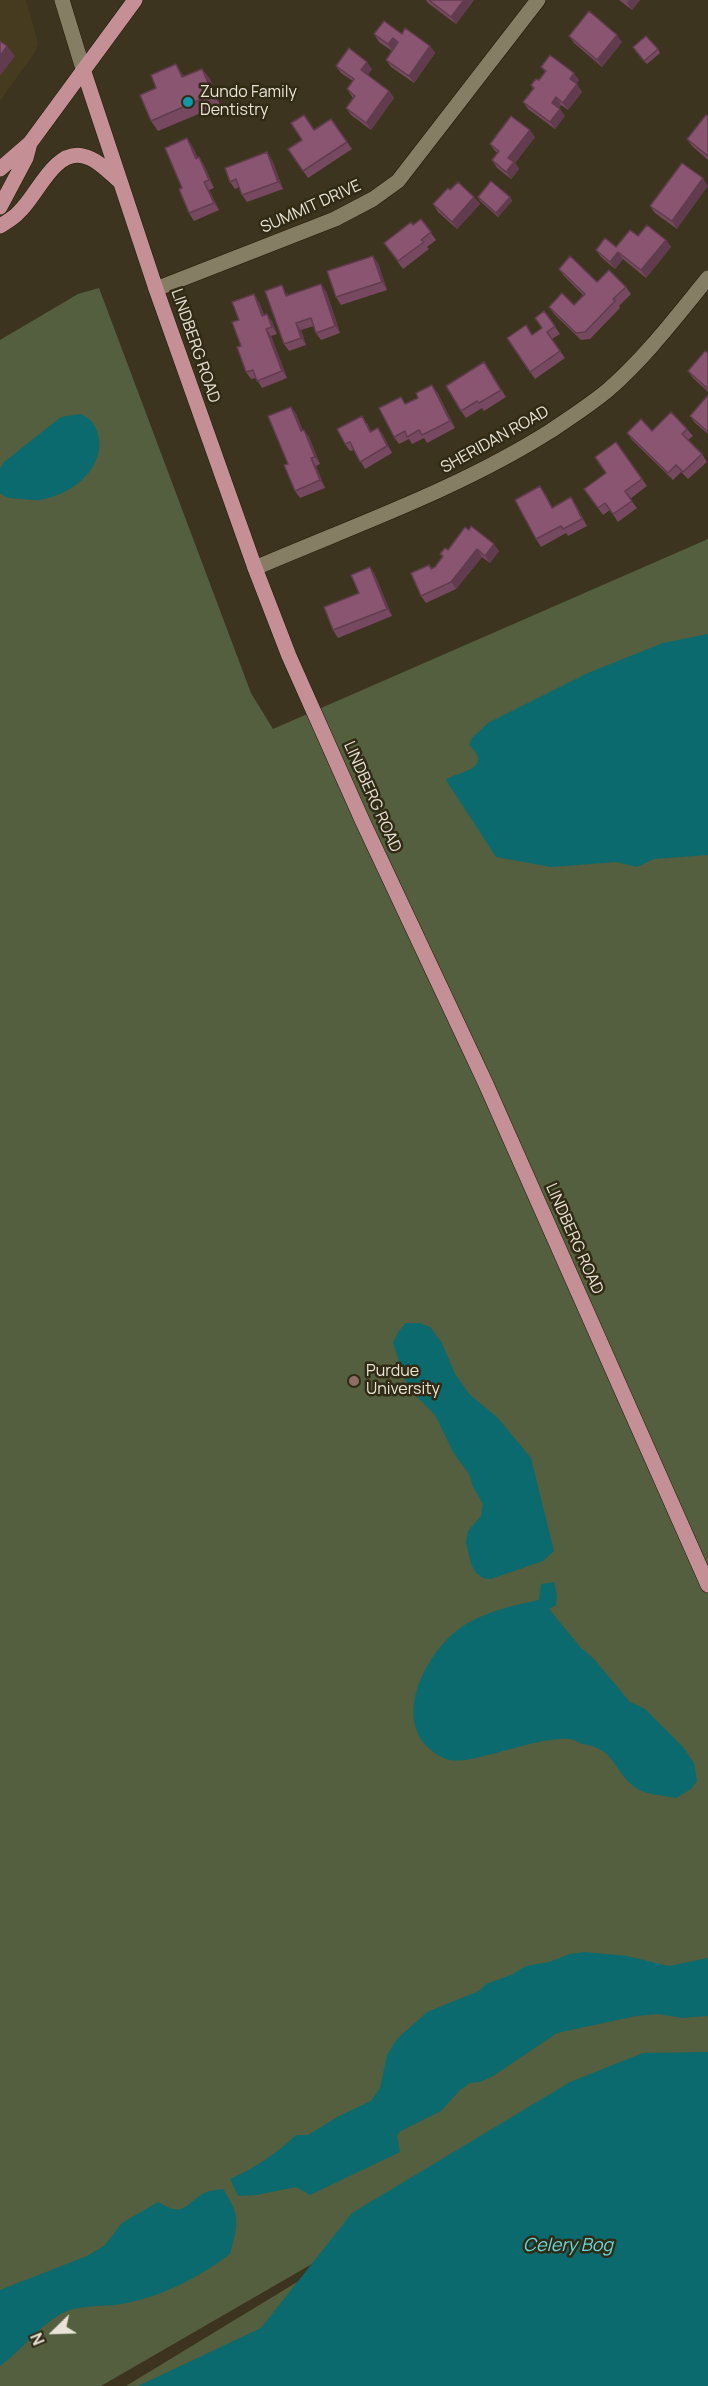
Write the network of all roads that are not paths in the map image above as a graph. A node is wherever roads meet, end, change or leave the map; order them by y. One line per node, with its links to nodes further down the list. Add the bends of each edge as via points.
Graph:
1 (62, 0): 4 (street, LINDBERG ROAD)
2 (135, 0): 4 (main road)
3 (538, 0): 11 (street, SUMMIT DRIVE, via 398,181 373,200 335,219)
4 (84, 72): 5 (main road); 7 (main road, LINDBERG ROAD)
5 (30, 143): 6 (main road); 8 (main road)
6 (0, 169)
7 (118, 180): 9 (main road, via 85,156 69,156 56,165 20,212); 11 (main road, LINDBERG ROAD)
8 (0, 207)
9 (0, 226)
10 (708, 279): 12 (street, SHERIDAN ROAD, via 607,391 518,451 447,488)
11 (156, 289): 12 (main road, LINDBERG ROAD)
12 (255, 568): 13 (main road, LINDBERG ROAD, via 357,809 484,1082)
13 (708, 1585)

